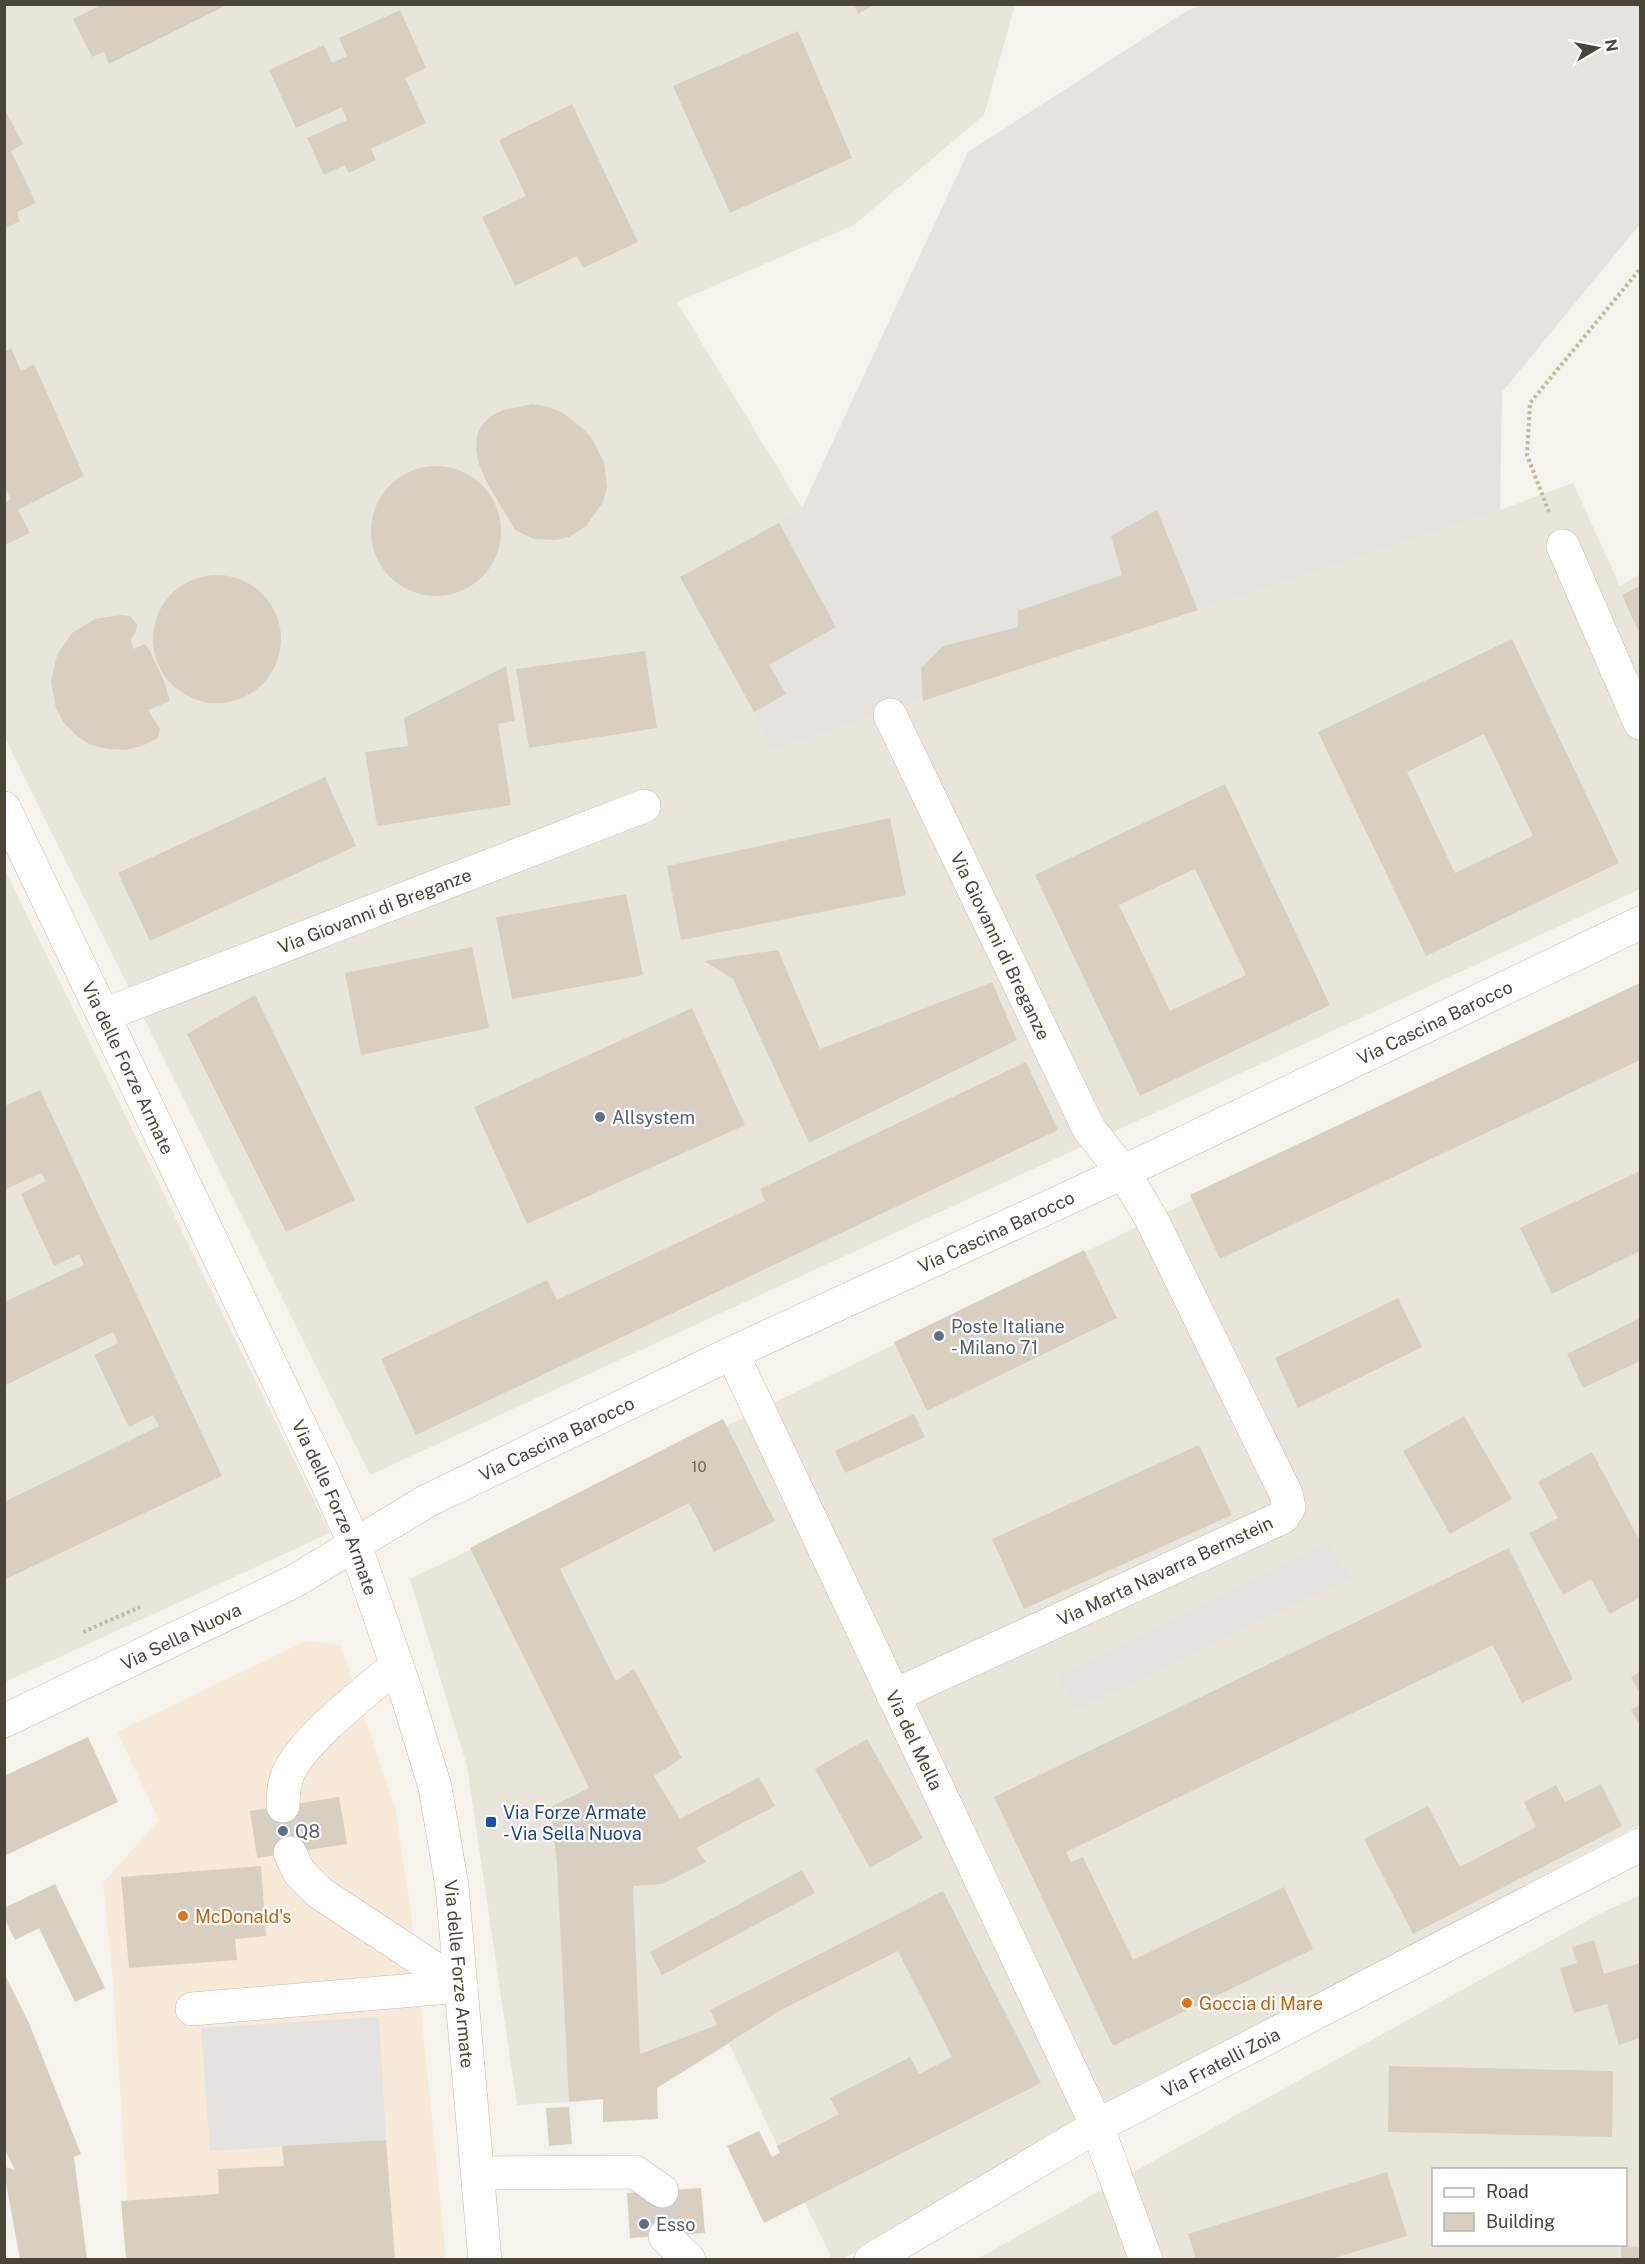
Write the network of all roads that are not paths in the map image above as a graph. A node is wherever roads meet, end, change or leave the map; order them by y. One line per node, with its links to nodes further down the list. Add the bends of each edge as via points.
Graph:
1 (1563, 546): 3 (street)
2 (890, 715): 8 (street, Via Giovanni di Breganze, via 1089,1129)
3 (1641, 723)
4 (644, 806): 7 (street, Via Giovanni di Breganze)
5 (4, 808): 7 (street, Via delle Forze Armate)
6 (1641, 923): 8 (street, Via Cascina Barocco)
7 (104, 1015): 10 (street, Via delle Forze Armate)
8 (1123, 1172): 9 (street, Via Cascina Barocco); 12 (street, Via Marta Navarra Bernstein, via 1151,1218 1286,1494 1289,1508 1283,1517)
9 (732, 1353): 10 (street, Via Cascina Barocco, via 427,1501); 12 (street, Via del Mella)
10 (355, 1545): 11 (street, Via delle Forze Armate); 13 (street, Via Sella Nuova, via 293,1582)
11 (397, 1665): 14 (street, via 305,1749 288,1773); 17 (street, Via delle Forze Armate, via 435,1787 452,1886)
12 (893, 1696): 19 (street, Via del Mella)
13 (4, 1721)
14 (283, 1806)
15 (1641, 1845): 19 (street, Via Fratelli Zoia)
16 (290, 1853): 17 (street, via 299,1872 320,1893)
17 (461, 1986): 18 (street); 20 (street, Via delle Forze Armate)
18 (192, 2009)
19 (1096, 2126): 25 (street, Via Fratelli Zoia); 26 (street, Via del Mella)
20 (478, 2173): 21 (street, via 634,2172); 23 (street, Via delle Forze Armate)
21 (662, 2191)
22 (665, 2236): 24 (street)
23 (485, 2259)
24 (689, 2259)
25 (871, 2259)
26 (1146, 2259)

